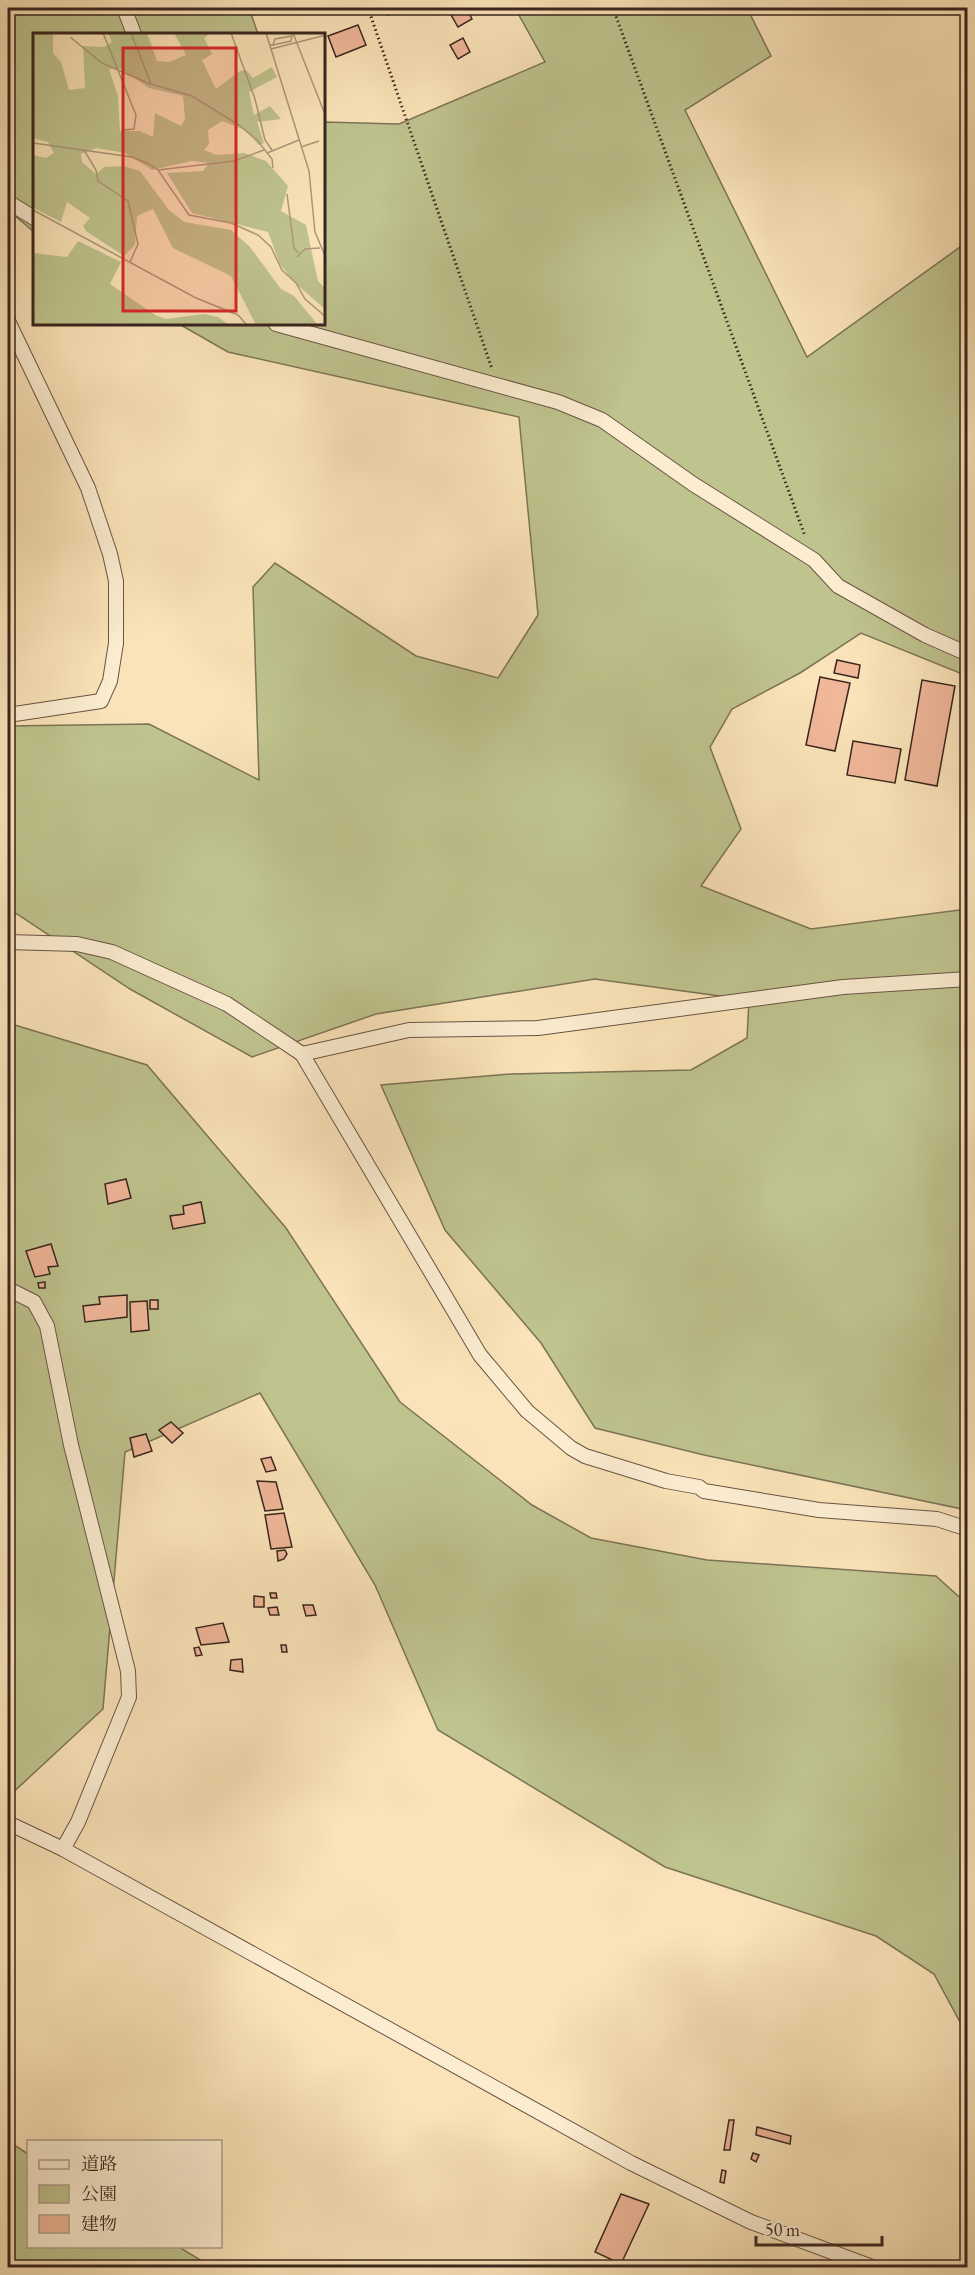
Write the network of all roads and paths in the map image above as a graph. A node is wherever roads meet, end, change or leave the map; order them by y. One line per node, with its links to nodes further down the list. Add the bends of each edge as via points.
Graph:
1 (124, 8): 4 (street)
2 (368, 8): 9 (path)
3 (613, 8): 10 (path)
4 (134, 33)
5 (8, 202): 6 (street)
6 (33, 217)
7 (8, 321): 12 (street, via 88,488 116,581 116,643 110,681 101,701)
8 (283, 326): 9 (street)
9 (498, 385): 10 (street, via 558,402 602,420 693,484)
10 (814, 560): 11 (street, via 838,586 925,635)
11 (968, 654)
12 (8, 715)
13 (8, 942): 15 (street, via 77,944 112,952 227,1004)
14 (968, 979): 15 (street, via 843,987 538,1028 409,1030)
15 (302, 1054): 17 (street, via 480,1355 527,1412 571,1448 585,1456 704,1491 819,1510 937,1519)
16 (8, 1288): 19 (street, via 34,1302 47,1326 71,1445 128,1671 129,1697 78,1822)
17 (968, 1529)
18 (8, 1823): 19 (street)
19 (63, 1849): 20 (street, via 631,2163 751,2222)
20 (875, 2268)

